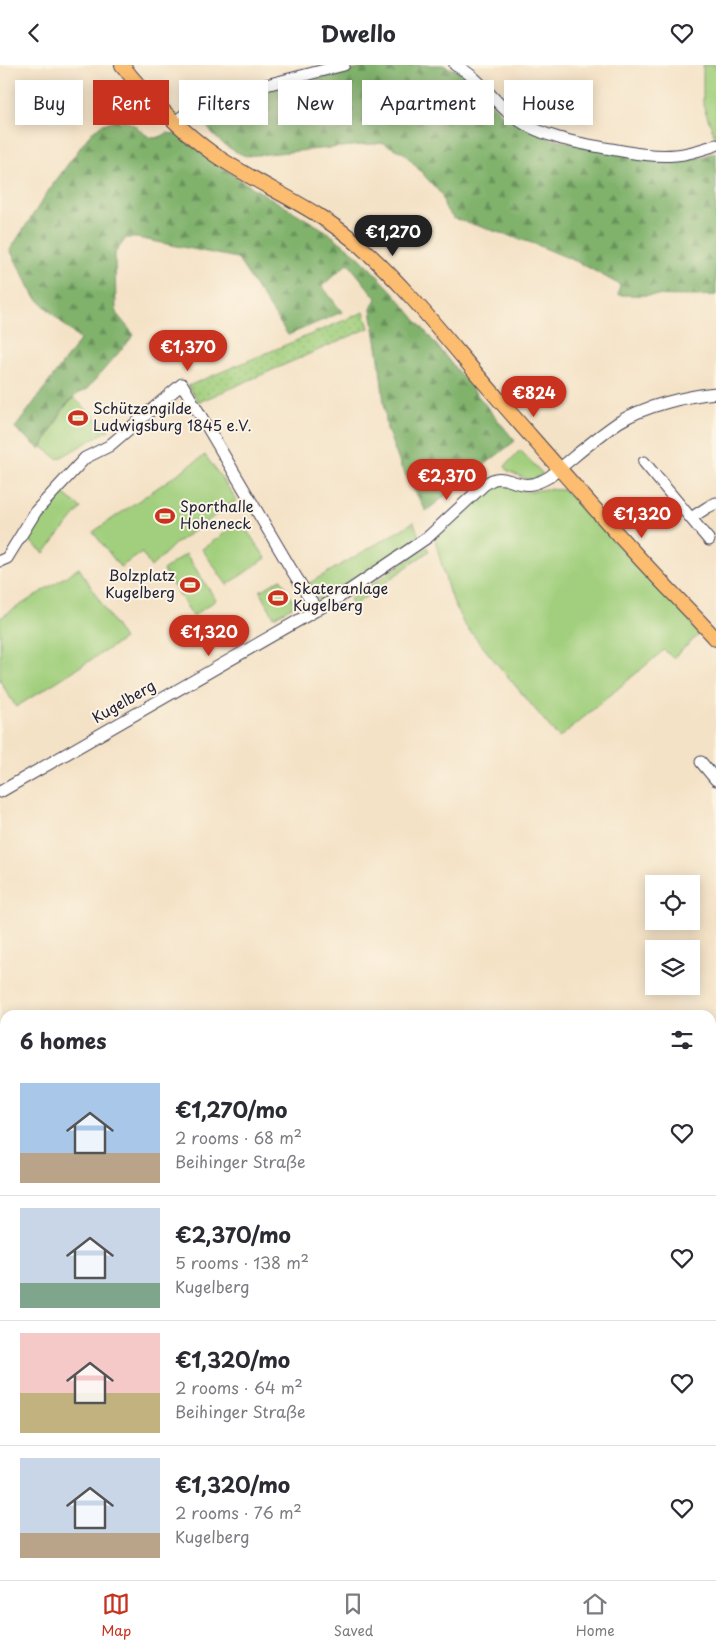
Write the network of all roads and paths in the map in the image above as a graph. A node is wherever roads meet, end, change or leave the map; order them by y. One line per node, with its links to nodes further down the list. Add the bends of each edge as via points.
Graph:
1 (122, 65): 4 (main road)
2 (344, 65): 4 (street, via 223,96)
3 (455, 65): 5 (street, via 473,77 513,117 554,138 660,156)
4 (176, 121): 8 (main road, via 214,154 315,212 359,245 392,276)
5 (716, 145)
6 (716, 393): 8 (street, via 648,409 620,421)
7 (644, 462): 10 (street)
8 (560, 469): 13 (street, Kugelberg, via 536,484 516,483 504,478 484,485 428,537); 14 (main road)
9 (716, 503): 10 (street)
10 (691, 518): 11 (street)
11 (709, 541)
12 (0, 561): 13 (street, via 6,558 36,511 85,458 109,446 182,384)
13 (317, 610): 17 (street, Kugelberg)
14 (716, 639)
15 (701, 762): 16 (street)
16 (716, 780)
17 (0, 792)

